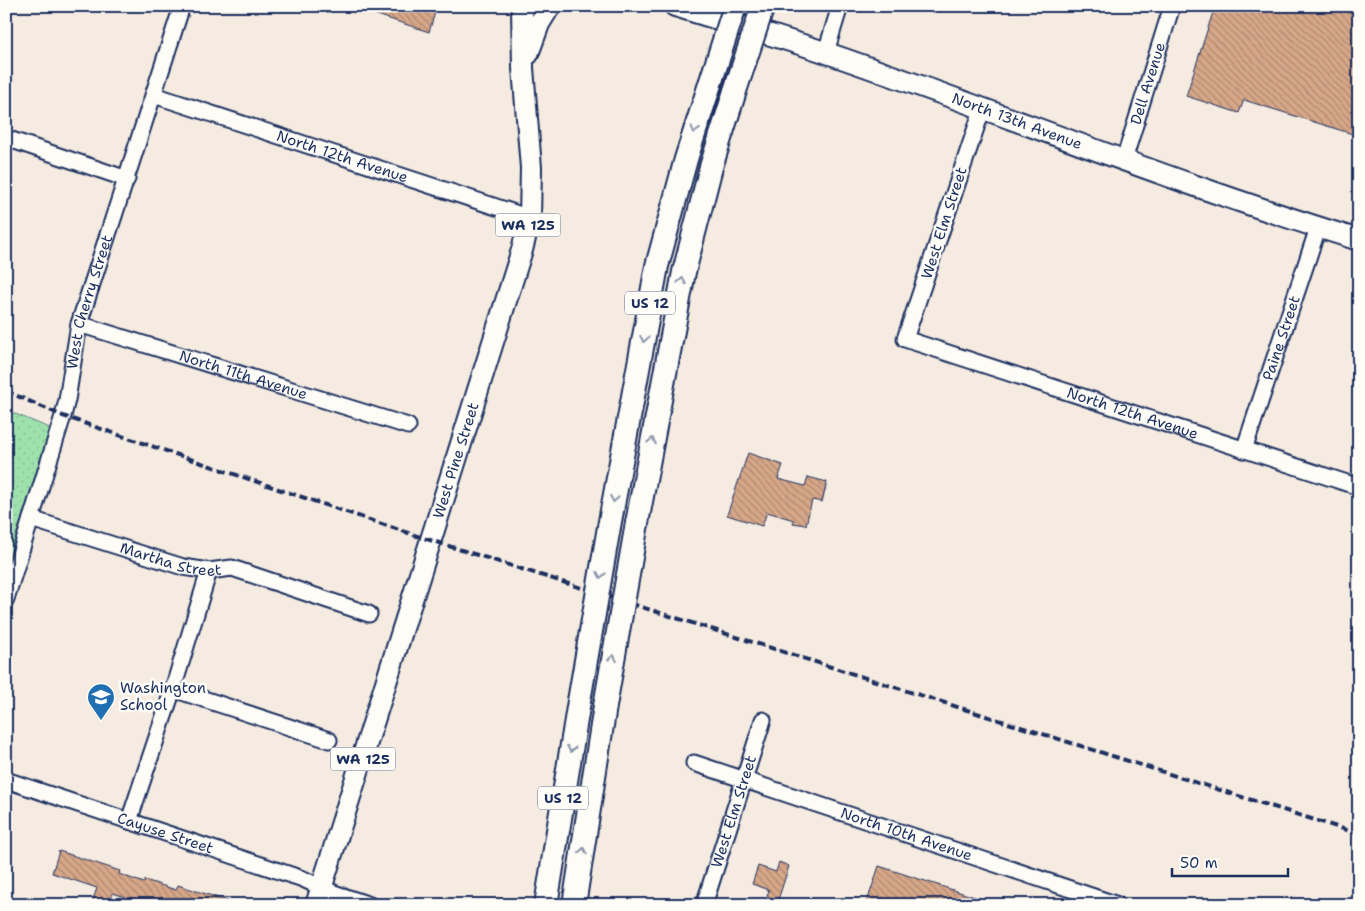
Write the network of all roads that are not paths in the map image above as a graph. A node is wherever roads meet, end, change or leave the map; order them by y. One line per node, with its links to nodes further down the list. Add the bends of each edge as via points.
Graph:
1 (182, 6): 11 (street, West Cherry Street)
2 (522, 6): 10 (main road, West Pine Street / WA 125)
3 (550, 6): 10 (main road, WA 125, via 539,24)
4 (676, 6): 9 (main road, North 13th Avenue)
5 (735, 6): 36 (highway, US 12, one-way to 36, bridge, via 686,159 657,266)
6 (763, 6): 37 (highway, US 12, one-way to 6, bridge, via 605,706 684,272 711,167)
7 (840, 6): 9 (street)
8 (1172, 6): 14 (street, Dell Avenue)
9 (826, 52): 12 (main road, North 13th Avenue)
10 (523, 68): 16 (main road, West Pine Street / WA 125)
11 (154, 95): 15 (street, West Cherry Street); 16 (street, North 12th Avenue)
12 (983, 108): 14 (main road, North 13th Avenue); 20 (street, West Elm Street)
13 (6, 138): 15 (street)
14 (1124, 160): 17 (main road, North 13th Avenue)
15 (126, 179): 19 (street, West Cherry Street)
16 (530, 218): 35 (main road, West Pine Street / WA 125)
17 (1318, 228): 18 (main road, North 13th Avenue); 22 (street, Paine Street)
18 (1359, 240)
19 (79, 324): 21 (street, North 11th Avenue); 24 (street, West Cherry Street, via 68,400)
20 (906, 339): 22 (street, North 12th Avenue)
21 (408, 426)
22 (1244, 450): 23 (street, North 12th Avenue)
23 (1359, 487)
24 (31, 519): 25 (street, Martha Street); 26 (street, West Cherry Street)
25 (209, 571): 27 (street, Martha Street, via 232,568); 28 (street)
26 (6, 600)
27 (369, 614)
28 (173, 689): 30 (street); 34 (street)
29 (763, 720): 32 (street, West Elm Street)
30 (329, 740)
31 (694, 763): 32 (street, North 10th Avenue)
32 (744, 779): 38 (street, North 10th Avenue); 40 (street, West Elm Street)
33 (6, 780): 34 (street, Cayuse Street)
34 (129, 821): 35 (street, Cayuse Street, via 303,879)
35 (319, 896): 39 (street, Cayuse Street)
36 (546, 900)
37 (575, 902)
38 (1109, 903)
39 (370, 905)
40 (704, 905)

